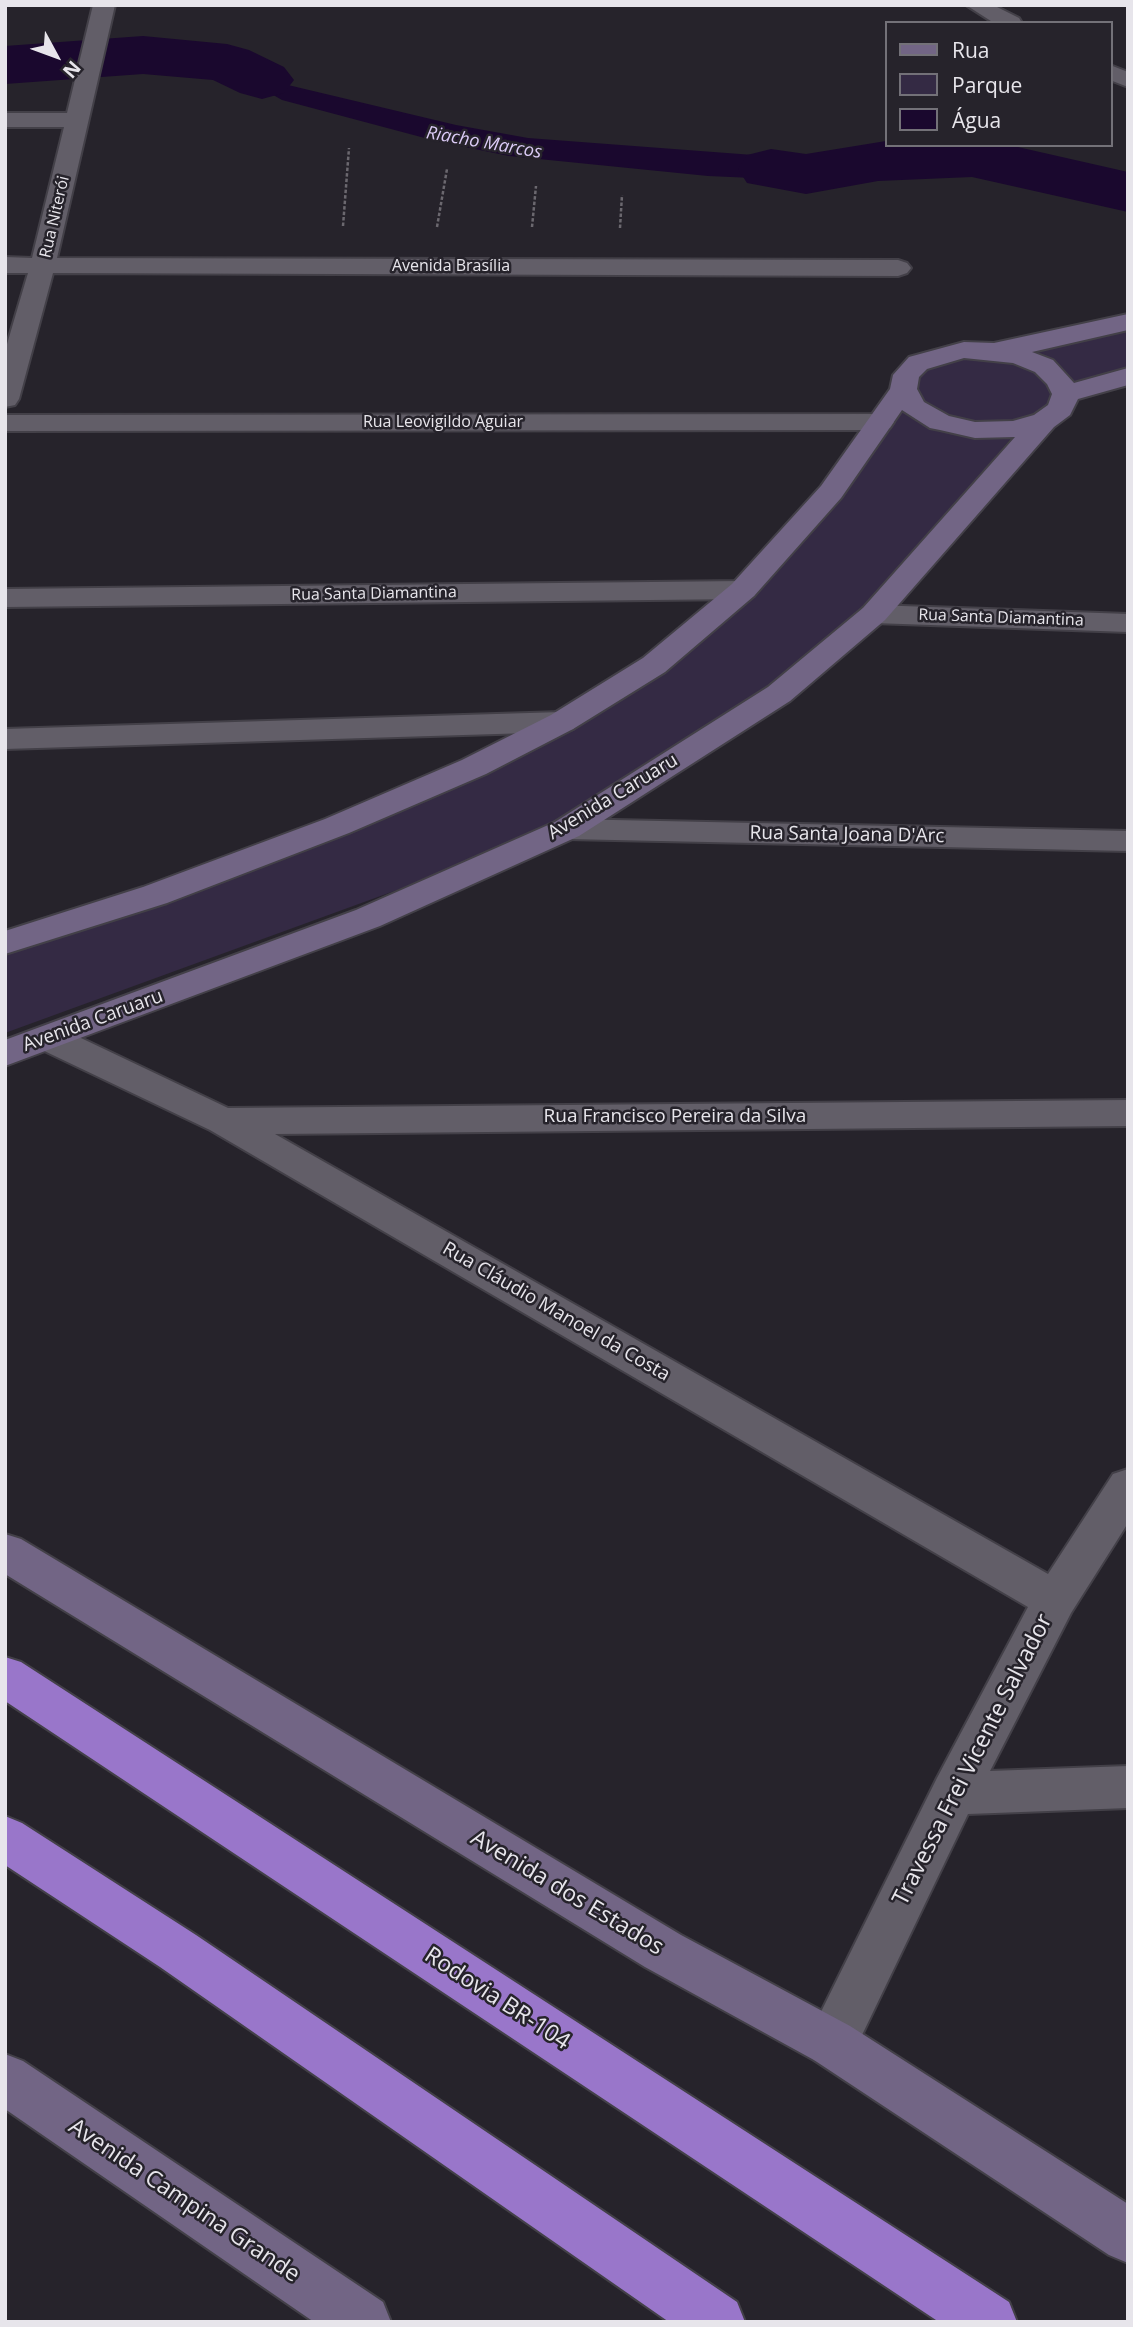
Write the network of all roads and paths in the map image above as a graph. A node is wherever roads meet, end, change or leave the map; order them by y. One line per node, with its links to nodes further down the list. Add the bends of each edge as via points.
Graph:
1 (104, 5): 7 (street, Rua Niterói)
2 (976, 5): 3 (street)
3 (1007, 21)
4 (1112, 73): 5 (street)
5 (1128, 80)
6 (5, 120): 7 (street)
7 (78, 120): 11 (street, Rua Niterói)
8 (349, 148): 12 (path)
9 (447, 169): 13 (path)
10 (5, 265): 11 (street, Avenida Brasília)
11 (43, 265): 12 (street, Avenida Brasília); 20 (street, Rua Niterói)
12 (340, 266): 13 (street, Avenida Brasília)
13 (430, 266): 14 (street, Avenida Brasília)
14 (898, 268)
15 (1128, 322): 16 (main road)
16 (992, 351): 18 (main road, via 952,353 918,363 906,375); 19 (main road, via 1044,366)
17 (1128, 376): 19 (main road)
18 (903, 389): 21 (main road, via 914,407 940,422 975,430 1013,429); 22 (main road)
19 (1066, 394): 21 (main road, Avenida Caruaru, via 1060,409)
20 (5, 400)
21 (1044, 421): 26 (main road, Avenida Caruaru)
22 (880, 422): 23 (street, Rua Leovigildo Aguiar); 24 (main road, via 831,492)
23 (5, 423)
24 (743, 590): 25 (street, Rua Santa Diamantina); 28 (main road, via 654,665)
25 (5, 598)
26 (874, 614): 27 (street, Rua Santa Diamantina); 30 (main road, Avenida Caruaru, via 779,694)
27 (1128, 623)
28 (562, 722): 29 (street); 32 (main road, via 474,767 337,826 155,895)
29 (5, 739)
30 (567, 829): 31 (street, Rua Santa Joana D'Arc); 33 (main road, Avenida Caruaru, via 368,918)
31 (1128, 841)
32 (5, 943)
33 (49, 1038): 34 (main road, Avenida Caruaru); 36 (street, Rua Cláudio Manoel da Costa)
34 (5, 1054)
35 (1128, 1113): 36 (street, Rua Francisco Pereira da Silva)
36 (223, 1121): 39 (street, Rua Cláudio Manoel da Costa)
37 (1128, 1486): 39 (street, Travessa Frei Vicente Salvador)
38 (5, 1552): 44 (main road, Avenida dos Estados, via 663,1951)
39 (1055, 1600): 42 (street, Travessa Frei Vicente Salvador)
40 (5, 1676): 49 (highway, Rodovia BR-104)
41 (1128, 1787): 42 (street)
42 (954, 1793): 44 (street, Travessa Frei Vicente Salvador)
43 (5, 1838): 48 (highway, via 178,1951)
44 (832, 2043): 46 (main road, Avenida dos Estados)
45 (5, 2079): 47 (main road, Avenida Campina Grande)
46 (1128, 2236)
47 (363, 2322)
48 (717, 2322)
49 (989, 2322)

